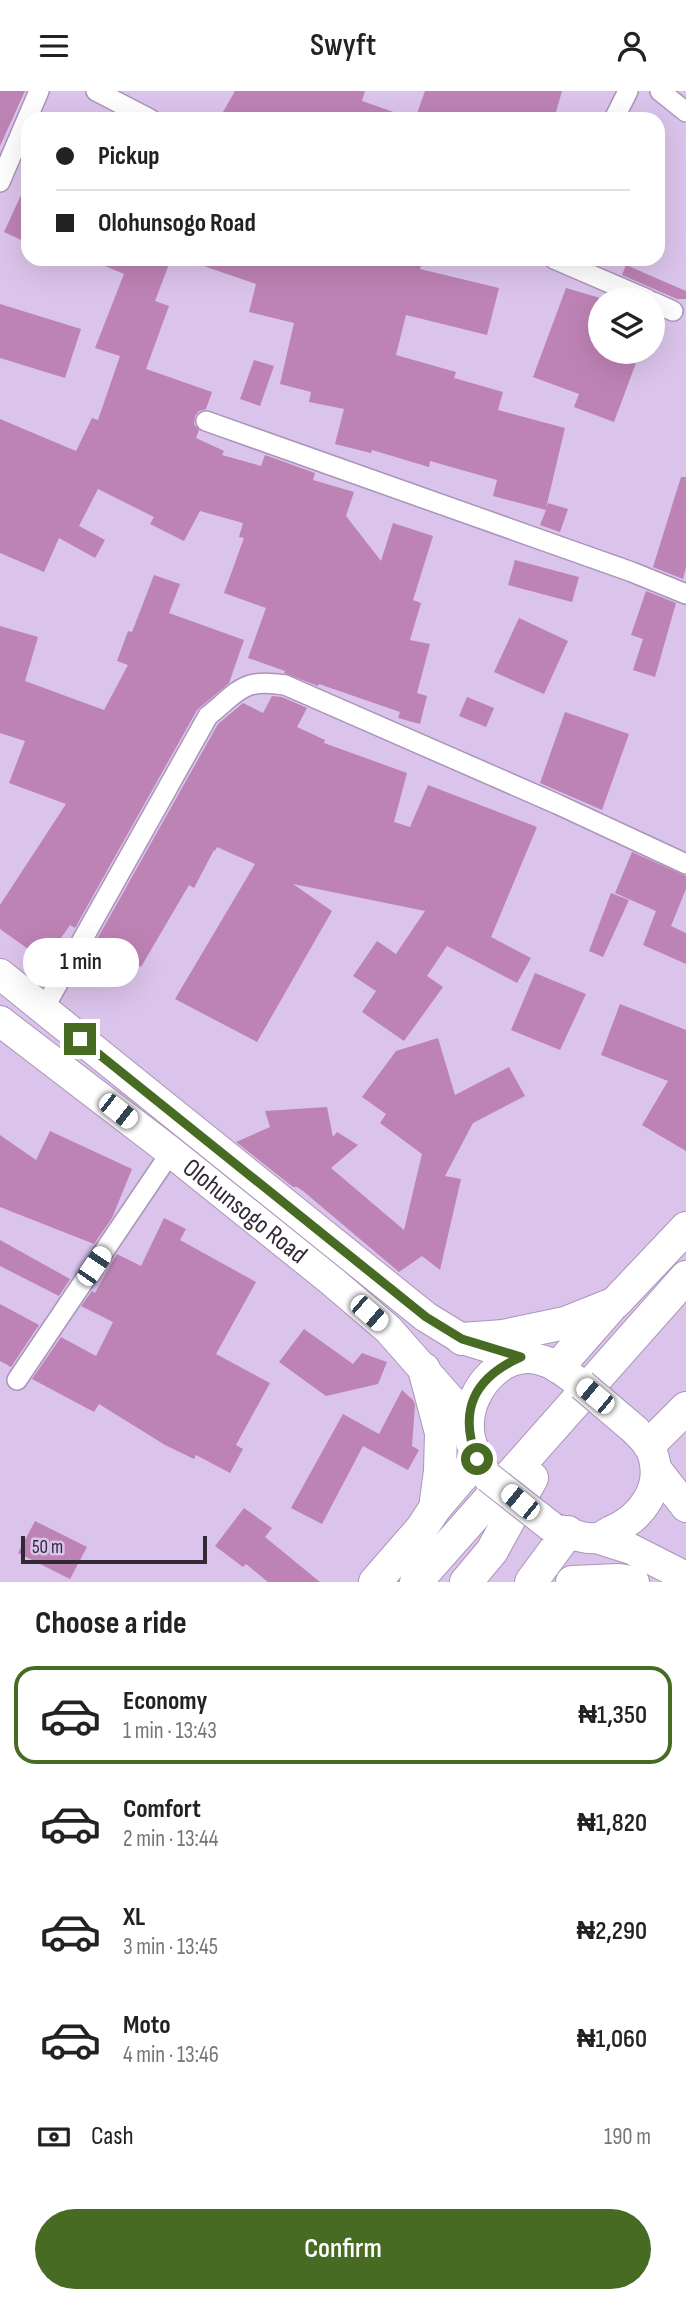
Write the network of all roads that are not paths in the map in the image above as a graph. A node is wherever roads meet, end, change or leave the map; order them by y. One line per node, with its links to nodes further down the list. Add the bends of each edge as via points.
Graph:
1 (39, 91): 5 (street)
2 (96, 91): 6 (street)
3 (628, 91): 7 (street)
4 (660, 91): 8 (street)
5 (30, 112)
6 (136, 112)
7 (618, 112)
8 (686, 112)
9 (21, 133): 10 (street)
10 (0, 182)
11 (570, 266): 12 (street)
12 (619, 287)
13 (665, 307): 14 (street)
14 (673, 311)
15 (206, 421): 16 (street)
16 (686, 594)
17 (686, 864): 19 (street, via 285,685 247,684 208,716)
18 (0, 974): 19 (main road, Olohunsogo Road)
19 (43, 1010): 26 (main road, Olohunsogo Road, via 426,1317)
20 (0, 1021): 21 (main road, Olohunsogo Road)
21 (172, 1152): 28 (main road, Olohunsogo Road, via 388,1329); 30 (street)
22 (686, 1228): 25 (highway)
23 (686, 1277): 33 (highway)
24 (686, 1290): 33 (highway, via 620,1370)
25 (615, 1303): 26 (highway, via 565,1323); 29 (highway)
26 (462, 1339): 27 (main road, Olohunsogo Road)
27 (521, 1357): 29 (main road, via 538,1359); 32 (main road, via 484,1381)
28 (424, 1369): 32 (main road, Olohunsogo Road); 37 (highway, via 441,1433)
29 (570, 1376): 34 (main road, bridge)
30 (17, 1380)
31 (686, 1408): 34 (highway)
32 (469, 1421): 35 (main road, via 470,1441)
33 (550, 1440): 41 (highway); 42 (highway, via 492,1551)
34 (647, 1448): 36 (main road); 38 (main road, via 655,1483 643,1509 620,1528)
35 (482, 1468): 37 (highway); 38 (main road, bridge)
36 (686, 1507)
37 (435, 1509): 40 (highway)
38 (572, 1533): 39 (main road, via 631,1549); 43 (highway)
39 (686, 1577)
40 (375, 1582)
41 (416, 1582)
42 (466, 1582)
43 (531, 1582)
44 (572, 1582): 45 (highway)
45 (633, 1582)

